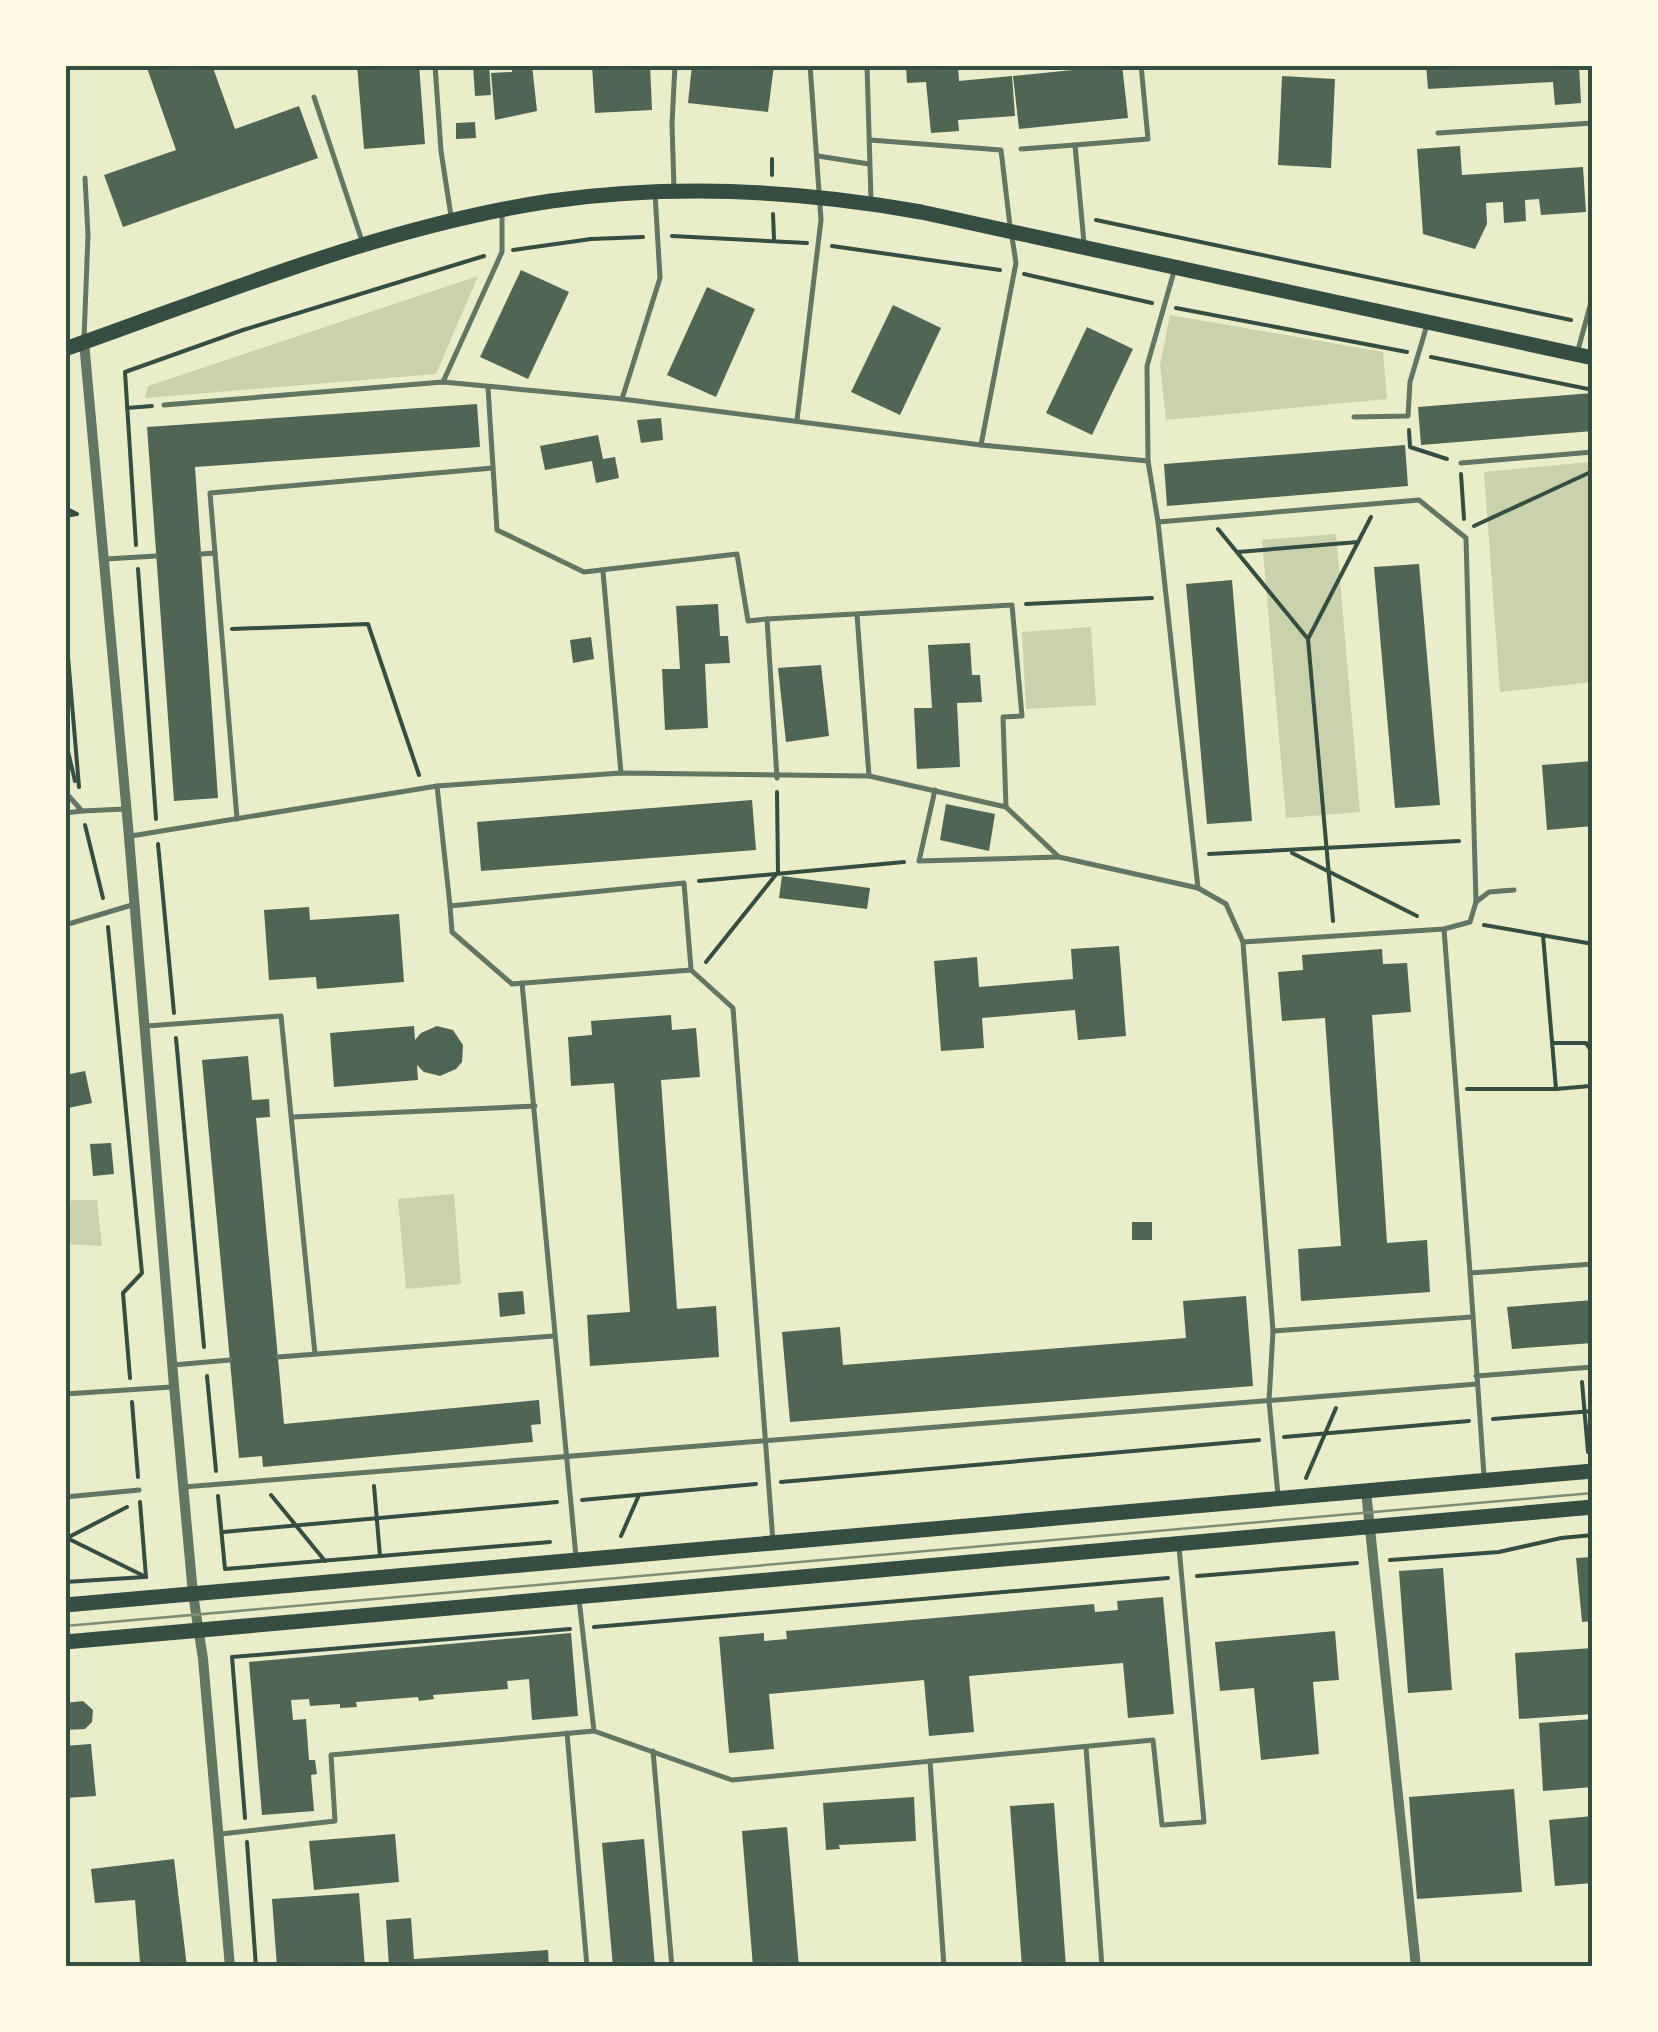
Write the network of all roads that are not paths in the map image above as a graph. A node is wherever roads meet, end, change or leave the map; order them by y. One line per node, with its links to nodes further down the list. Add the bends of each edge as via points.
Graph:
1 (435, 65): 20 (lane)
2 (676, 65): 15 (lane)
3 (810, 65): 12 (lane)
4 (866, 65): 9 (lane)
5 (1141, 65): 10 (lane, via 1148,139)
6 (314, 97): 22 (lane)
7 (1593, 123): 8 (lane)
8 (1438, 134)
9 (870, 140): 13 (lane); 21 (lane, via 1002,150)
10 (1075, 145): 11 (lane); 23 (lane)
11 (1020, 149)
12 (818, 156): 13 (lane); 17 (lane)
13 (869, 164): 18 (lane)
14 (84, 178): 27 (lane)
15 (674, 192): 16 (main road); 17 (main road)
16 (655, 193): 19 (main road); 32 (lane, via 660,278)
17 (818, 196): 18 (main road); 35 (lane)
18 (871, 203): 21 (main road)
19 (502, 210): 20 (main road); 30 (lane, via 502,252)
20 (451, 221): 22 (main road)
21 (1011, 231): 23 (main road); 36 (lane, via 1016,263)
22 (363, 246): 27 (main road)
23 (1084, 246): 24 (main road)
24 (1176, 265): 26 (main road); 38 (lane, via 1146,366)
25 (1593, 295): 29 (lane, via 1584,322)
26 (1428, 322): 29 (main road); 34 (lane, via 1410,382 1408,416)
27 (84, 342): 28 (main road); 45 (street)
28 (65, 348)
29 (1585, 356)
30 (444, 382): 31 (lane); 33 (lane)
31 (488, 388): 32 (lane); 40 (lane)
32 (622, 399): 35 (lane)
33 (164, 405)
34 (1354, 416)
35 (797, 421): 36 (lane)
36 (981, 445): 38 (lane)
37 (1593, 452): 39 (lane)
38 (1148, 461): 41 (lane)
39 (1460, 463)
40 (493, 468): 43 (lane, via 210,493); 46 (lane, via 497,530 584,572)
41 (1158, 522): 62 (lane); 64 (lane, via 1419,500 1466,538)
42 (201, 554): 43 (lane)
43 (215, 554): 59 (lane)
44 (156, 556): 45 (lane)
45 (103, 559): 56 (street)
46 (603, 571): 48 (lane, via 737,554 748,621); 49 (lane)
47 (856, 615): 48 (lane); 50 (lane); 55 (lane, via 1012,605 1022,716 1003,717)
48 (767, 619): 51 (lane)
49 (621, 774): 51 (lane); 52 (lane)
50 (869, 776): 51 (lane); 53 (lane)
51 (777, 778)
52 (437, 786): 59 (lane); 66 (lane)
53 (936, 790): 55 (lane); 61 (lane, via 918,862)
54 (65, 792): 58 (lane)
55 (1006, 808): 61 (lane)
56 (127, 809): 58 (lane); 60 (street)
57 (65, 812): 58 (lane)
58 (82, 812)
59 (237, 819): 60 (lane)
60 (129, 837): 65 (street)
61 (1059, 857): 62 (lane)
62 (1198, 888): 69 (lane, via 1226,904)
63 (1514, 890): 64 (lane, via 1489,892)
64 (1476, 902): 68 (lane, via 1470,922)
65 (134, 904): 67 (lane); 72 (street)
66 (450, 906): 70 (lane, via 684,883); 71 (lane, via 452,932 512,984)
67 (65, 926)
68 (1444, 929): 69 (lane); 76 (lane)
69 (1242, 942): 78 (lane)
70 (693, 972): 71 (lane); 89 (lane, via 733,1008)
71 (522, 983): 73 (lane)
72 (144, 1026): 74 (lane, via 282,1016); 83 (street)
73 (535, 1106): 74 (lane); 79 (lane)
74 (292, 1116): 80 (lane)
75 (1593, 1264): 76 (lane)
76 (1470, 1273): 77 (lane)
77 (1472, 1317): 78 (lane); 85 (lane)
78 (1273, 1330): 88 (lane)
79 (554, 1336): 80 (lane); 90 (lane)
80 (315, 1354): 81 (lane)
81 (278, 1357)
82 (230, 1360): 83 (lane)
83 (172, 1365): 86 (street)
84 (1593, 1367): 85 (lane)
85 (1476, 1380): 88 (lane); 92 (lane)
86 (174, 1386): 87 (lane); 93 (street)
87 (65, 1394)
88 (1269, 1401): 89 (lane); 97 (lane)
89 (763, 1442): 90 (lane); 101 (lane)
90 (564, 1455): 93 (lane); 102 (lane)
91 (1593, 1471): 92 (main road)
92 (1484, 1480): 95 (main road)
93 (183, 1487): 103 (street)
94 (139, 1490): 96 (lane)
95 (1366, 1491): 97 (main road); 99 (street)
96 (65, 1496)
97 (1279, 1498): 101 (main road)
98 (1593, 1507): 99 (main road)
99 (1369, 1526): 100 (main road); 119 (street)
100 (1179, 1541): 104 (main road); 110 (lane, via 1204,1822 1162,1825 1153,1740)
101 (773, 1543): 102 (main road)
102 (577, 1560): 103 (main road)
103 (193, 1594): 105 (main road); 106 (street)
104 (579, 1596): 106 (main road); 108 (lane)
105 (65, 1604)
106 (200, 1630): 107 (main road); 113 (street)
107 (65, 1642)
108 (594, 1731): 109 (lane); 111 (lane)
109 (567, 1734): 113 (lane, via 330,1755 335,1822); 115 (lane)
110 (1086, 1747): 112 (lane); 118 (lane)
111 (652, 1752): 112 (lane, via 732,1780); 116 (lane)
112 (930, 1761): 117 (lane)
113 (218, 1834): 114 (street)
114 (230, 1967)
115 (586, 1967)
116 (672, 1967)
117 (944, 1967)
118 (1102, 1967)
119 (1416, 1967)

